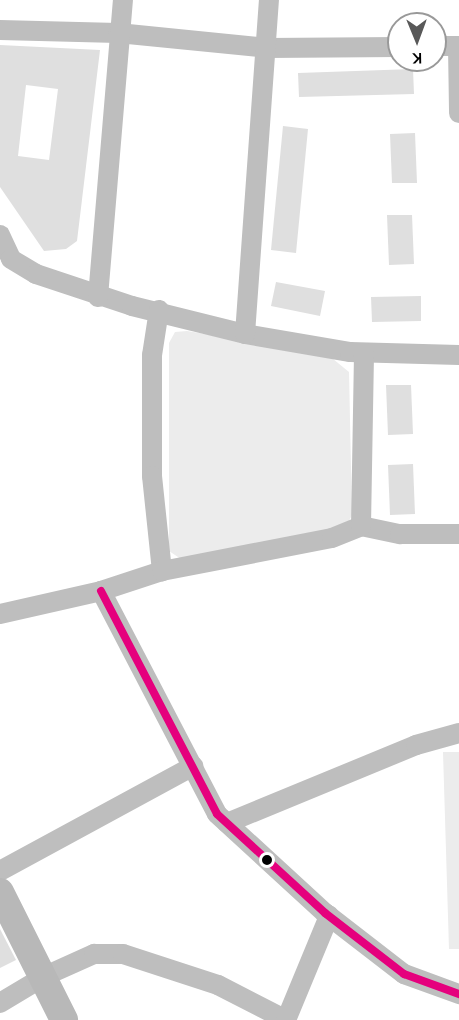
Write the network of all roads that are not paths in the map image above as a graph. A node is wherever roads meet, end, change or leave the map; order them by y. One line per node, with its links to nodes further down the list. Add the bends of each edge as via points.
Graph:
1 (123, 0): 4 (street)
2 (269, 0): 7 (street)
3 (0, 30): 4 (street)
4 (118, 33): 7 (street); 11 (street)
5 (459, 46): 8 (street)
6 (387, 47): 7 (street)
7 (267, 48): 13 (street)
8 (459, 113)
9 (0, 235): 10 (street)
10 (5, 262): 11 (street)
11 (98, 297): 12 (street)
12 (159, 310): 13 (street); 18 (street, via 152,355 152,476)
13 (245, 334): 14 (street)
14 (364, 353): 15 (street); 16 (street)
15 (459, 355)
16 (361, 526): 17 (street, via 400,534); 18 (street, via 332,538 275,551)
17 (459, 534)
18 (162, 571): 19 (street)
19 (101, 591): 20 (street); 22 (street)
20 (0, 614)
21 (459, 734): 23 (street, via 416,745)
22 (193, 766): 23 (street, via 217,814); 24 (street)
23 (227, 823): 26 (street)
24 (0, 872)
25 (0, 892): 27 (street)
26 (329, 916): 28 (street, via 404,974); 31 (street)
27 (45, 976): 29 (street); 30 (street); 31 (street, via 94,954 123,954 218,986)
28 (459, 994)
29 (0, 1003)
30 (64, 1020)
31 (286, 1020)

